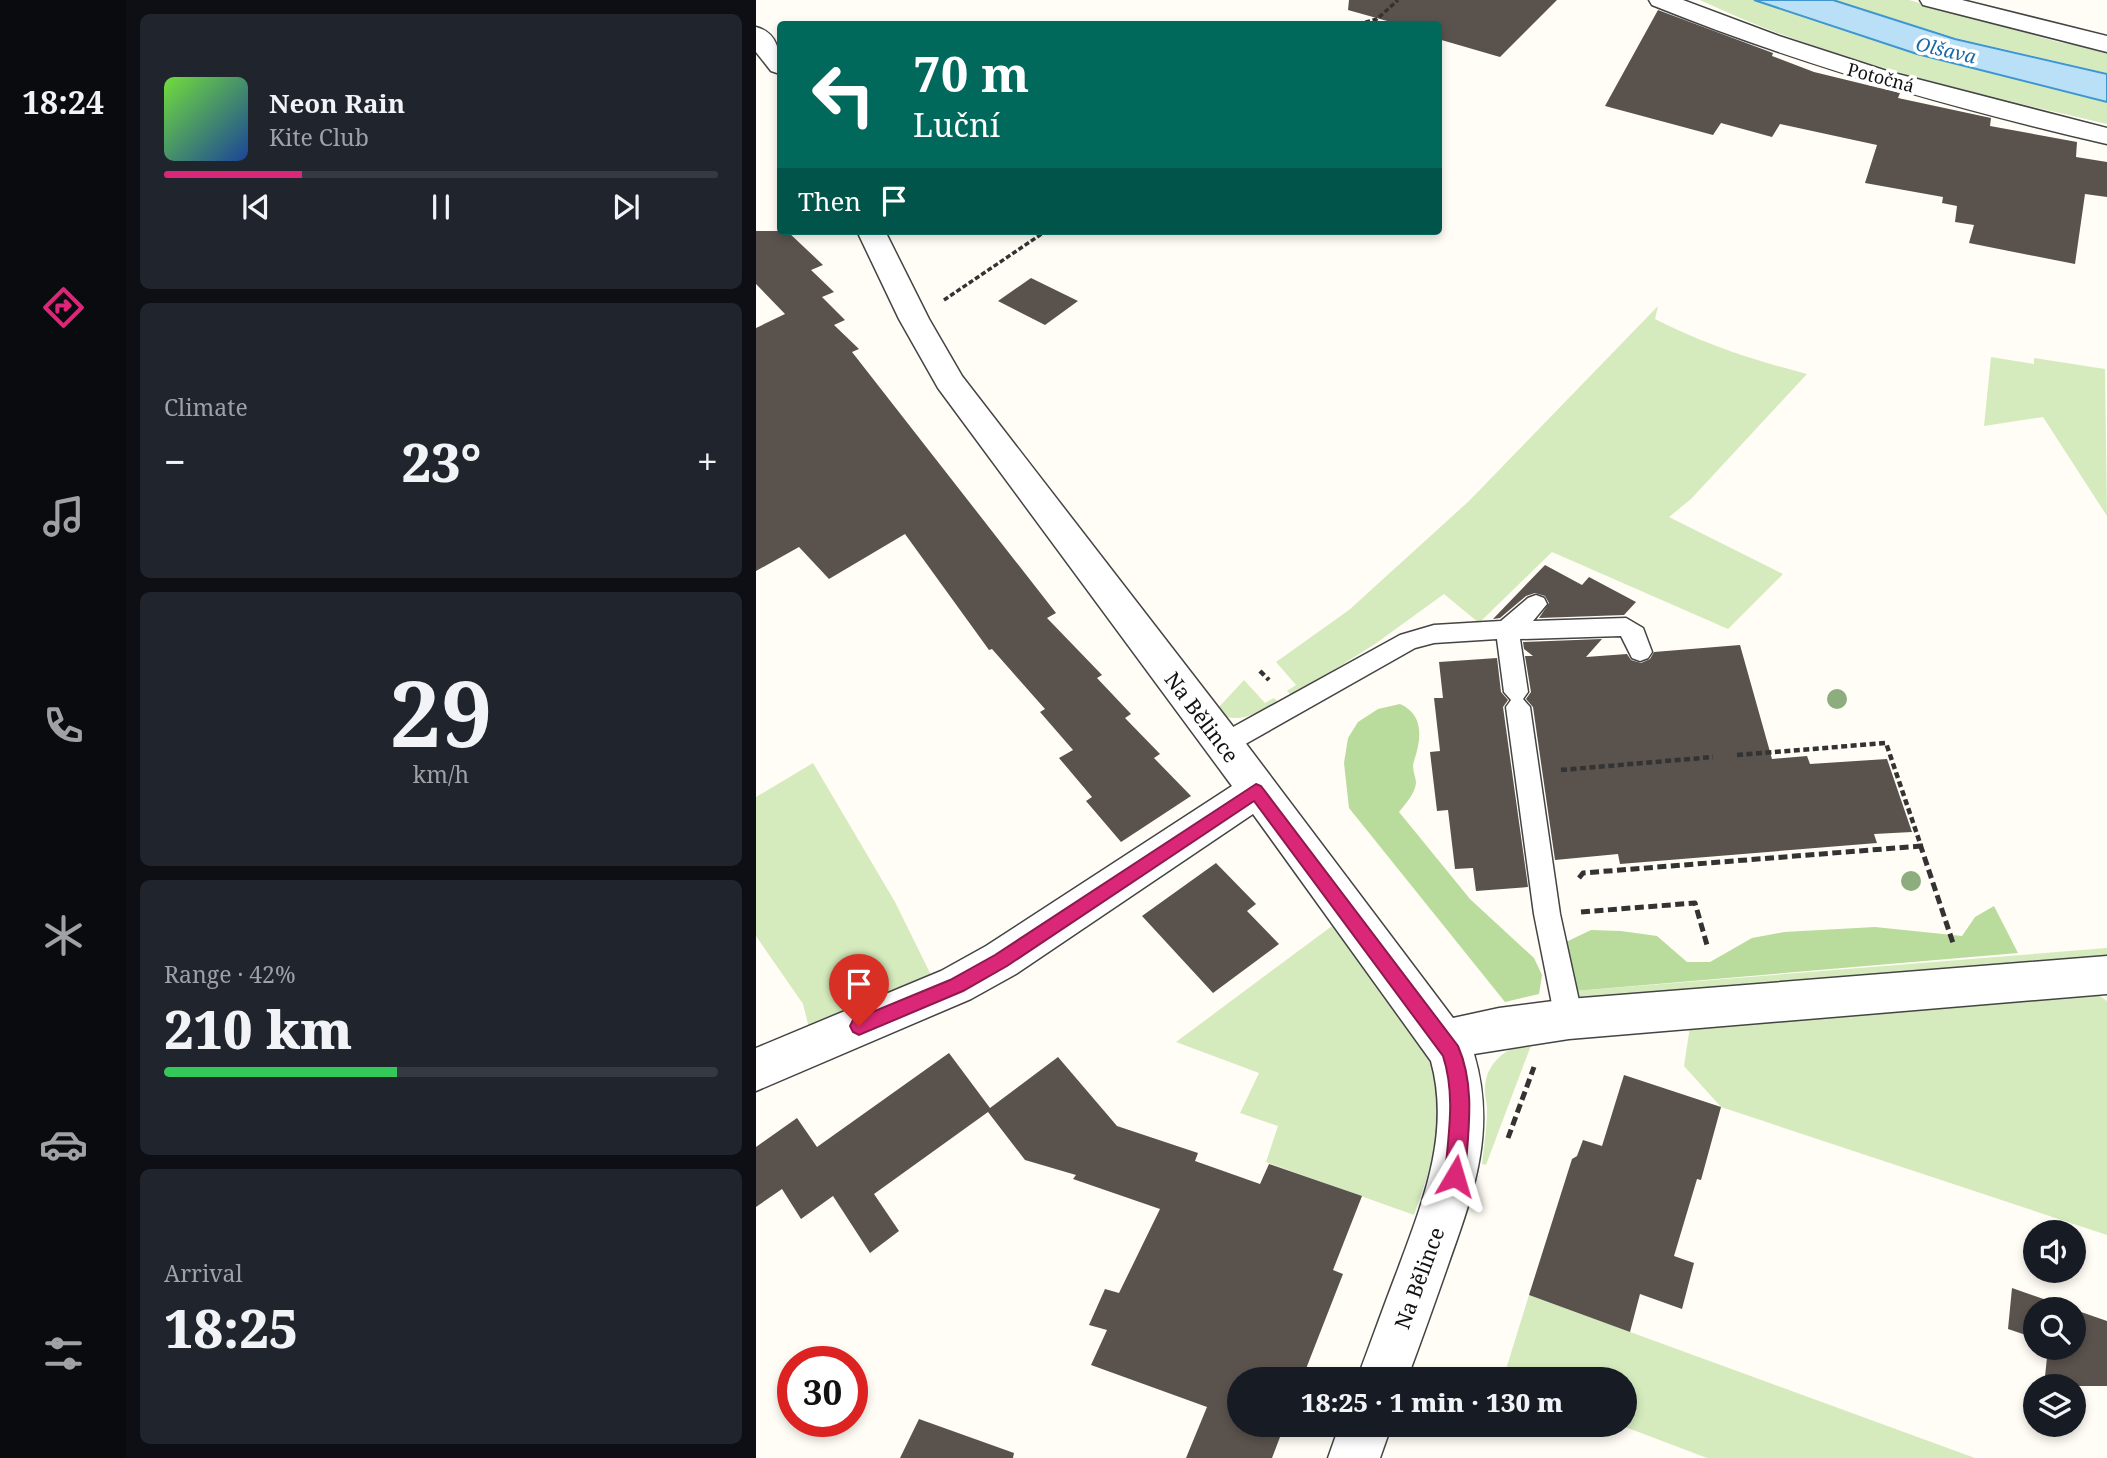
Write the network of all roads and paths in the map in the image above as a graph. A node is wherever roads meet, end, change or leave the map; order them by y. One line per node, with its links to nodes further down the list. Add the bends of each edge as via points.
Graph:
1 (1398, 0): 4 (path)
2 (1661, 0): 8 (street, Potočná, via 1829,63)
3 (1932, 0): 6 (street)
4 (1369, 21)
5 (756, 35): 7 (street)
6 (2107, 44)
7 (777, 62)
8 (2107, 136)
9 (873, 235): 11 (street, Na Bělince)
10 (1040, 235): 11 (path)
11 (914, 319): 15 (street, Na Bělince, via 950,381)
12 (1536, 604): 13 (lane)
13 (1507, 630): 14 (lane, via 1626,627 1633,631); 15 (lane, via 1434,634 1408,641); 18 (lane)
14 (1640, 652)
15 (1224, 744): 19 (street, Na Bělince)
16 (1737, 755): 20 (path, via 1886,743)
17 (1713, 757): 18 (path)
18 (1529, 772): 21 (lane)
19 (1256, 791): 26 (street, Na Bělince); 27 (street, via 990,967)
20 (1921, 846): 21 (path, via 1583,873); 23 (path)
21 (1547, 915): 22 (path, via 1695,903); 25 (lane)
22 (1707, 945)
23 (1956, 953)
24 (2107, 975): 25 (street)
25 (1569, 1019): 26 (street)
26 (1444, 1041): 28 (street, Na Bělince, via 1460,1088 1455,1176)
27 (756, 1070)
28 (1386, 1367)
29 (1361, 1437): 30 (street)
30 (1354, 1458)

